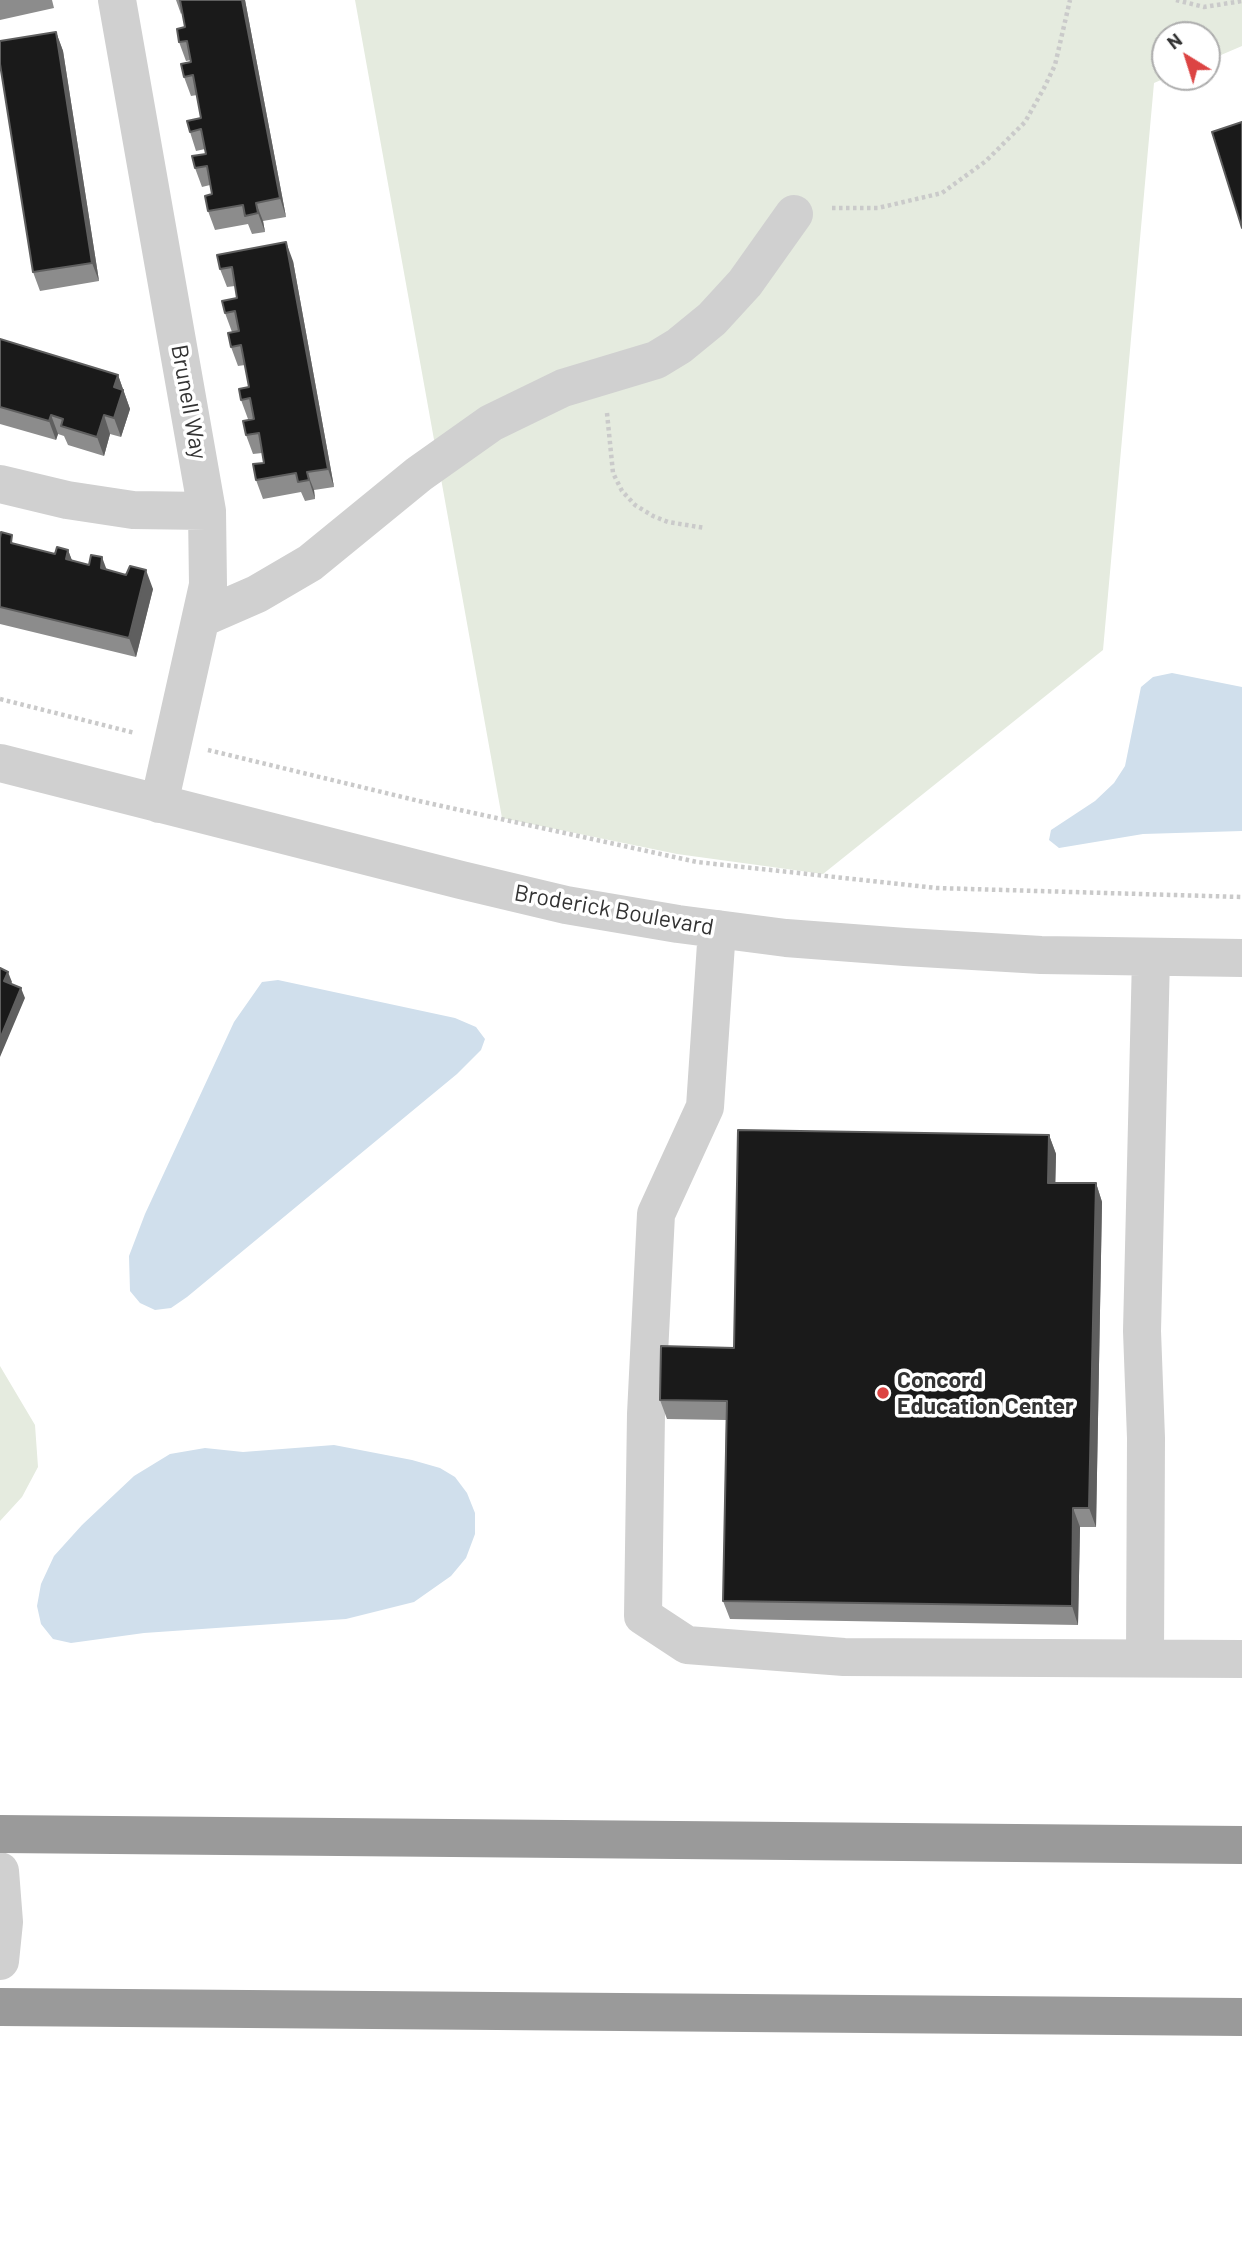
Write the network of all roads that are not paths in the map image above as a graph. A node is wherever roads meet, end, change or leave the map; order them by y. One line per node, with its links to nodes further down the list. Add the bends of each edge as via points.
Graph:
1 (117, 0): 4 (street, Brunell Way)
2 (794, 214): 5 (street, via 746,283 679,346 656,360 563,388 491,423 419,474 310,563 257,594)
3 (0, 484): 4 (street, via 133,510)
4 (207, 511): 5 (street, Brunell Way, via 208,585)
5 (202, 618): 7 (street, Brunell Way)
6 (0, 764): 7 (street, Broderick Boulevard)
7 (159, 804): 8 (street, Broderick Boulevard, via 566,905)
8 (717, 929): 9 (street, Broderick Boulevard, via 919,948); 11 (street, via 705,1107 656,1214 643,1616 687,1646 844,1657)
9 (1151, 957): 10 (street, Broderick Boulevard); 11 (street, via 1142,1331)
10 (1242, 958)
11 (1145, 1656): 12 (street)
12 (1242, 1659)
13 (0, 1834): 14 (highway)
14 (1242, 1845)
15 (0, 1871): 16 (street, via 4,1922)
16 (0, 1961)
17 (0, 2007): 18 (highway)
18 (1242, 2017)

